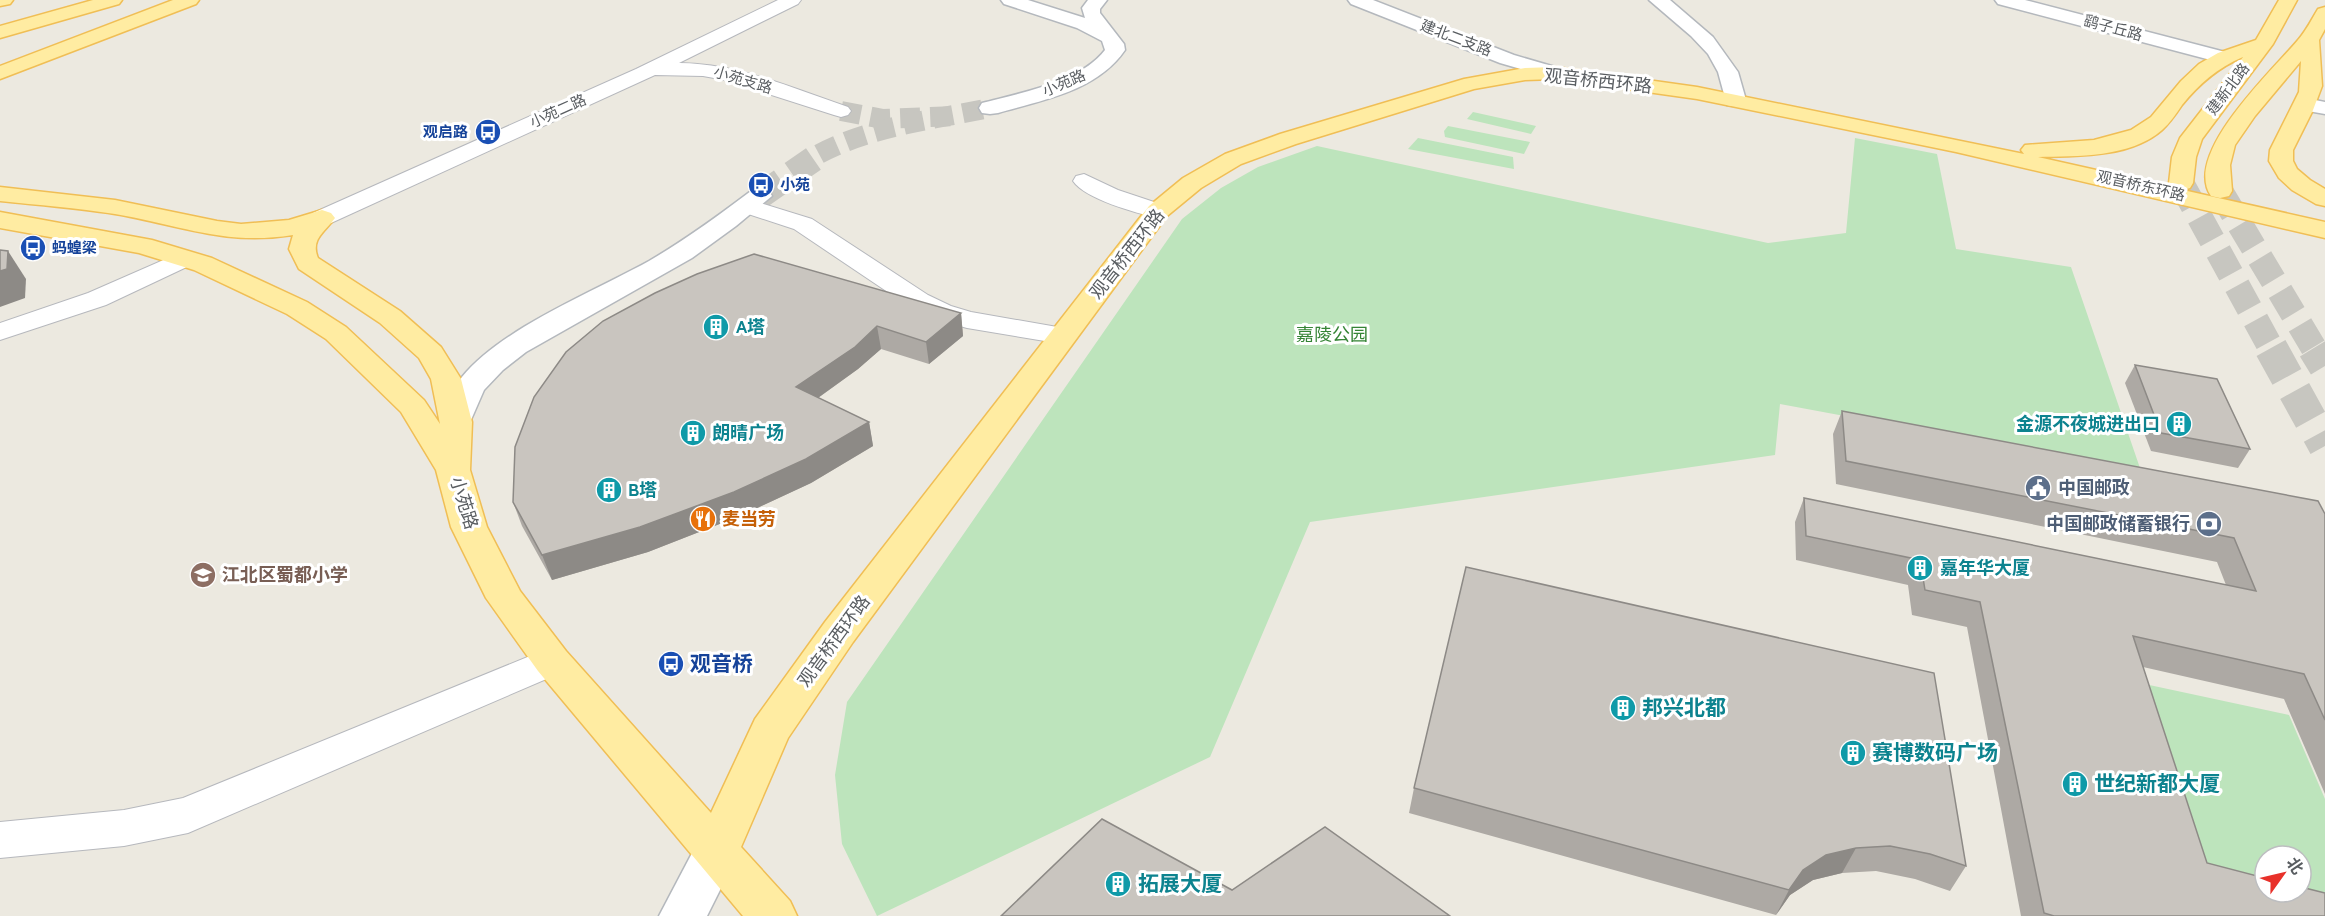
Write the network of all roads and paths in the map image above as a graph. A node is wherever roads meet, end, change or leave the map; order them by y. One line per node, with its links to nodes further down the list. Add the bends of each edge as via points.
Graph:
1 (68, 0): 13 (main road)
2 (113, 0): 14 (main road)
3 (171, 0): 19 (main road)
4 (190, 0): 20 (main road)
5 (792, 0): 21 (street, 小苑二路)
6 (1010, 0): 15 (street, via 1084,24)
7 (1098, 0): 15 (street, via 1091,13)
8 (1357, 0): 22 (street, 建北二支路, via 1507,59)
9 (1658, 0): 23 (street, via 1712,46 1728,72)
10 (2004, 0): 18 (street, 鹞子丘路)
11 (2288, 0): 17 (main road, 建新北路)
12 (2325, 13): 16 (main road, 建新北路)
13 (0, 19)
14 (0, 32)
15 (1109, 37): 25 (street, 小苑路, via 1115,50 1096,69 1055,89)
16 (2309, 40): 24 (main road); 31 (main road, 建新北路, via 2224,145 2218,165)
17 (2262, 44): 18 (main road); 29 (main road, 建新北路, via 2192,138 2184,157)
18 (2222, 57): 27 (main road, via 2192,80 2152,128 2130,139 2072,149)
19 (0, 65)
20 (0, 73)
21 (643, 73): 26 (street, 小苑支路, via 684,67 710,70); 37 (street, 小苑二路)
22 (1556, 73): 23 (main road, 观音桥西环路); 36 (main road, 观音桥西环路, via 1471,83 1288,139 1233,159 1192,183)
23 (1734, 100): 27 (main road, 观音桥西环路)
24 (2315, 106): 33 (main road, via 2282,144 2280,155 2294,179)
25 (990, 108)
26 (841, 111)
27 (1956, 145): 39 (main road, 观音桥东环路)
28 (1084, 181): 36 (street, via 1110,195)
29 (2181, 183)
30 (0, 185): 35 (main road)
31 (2220, 191)
32 (0, 194): 35 (main road)
33 (2325, 200)
34 (754, 201): 42 (street, via 802,224 941,312); 43 (street, 小苑路, via 672,259 502,355 471,386)
35 (115, 207): 37 (main road, via 238,233 278,231)
36 (1158, 211): 42 (main road, 观音桥西环路)
37 (322, 218): 43 (main road, via 305,235 302,255 318,271 390,316 431,353 446,379)
38 (0, 220): 40 (main road, via 143,246)
39 (2325, 230)
40 (184, 259): 41 (street, via 98,299); 44 (main road, via 286,303 336,333 413,407)
41 (0, 332)
42 (1063, 336): 47 (main road, 观音桥西环路, via 770,731)
43 (456, 423): 44 (main road, 小苑路)
44 (453, 470): 45 (main road, 小苑路, via 469,527 505,598)
45 (552, 660): 46 (street, via 188,815 124,828); 47 (main road, 小苑路)
46 (0, 840)
47 (716, 852): 48 (street); 49 (main road)
48 (683, 916)
49 (773, 916)

